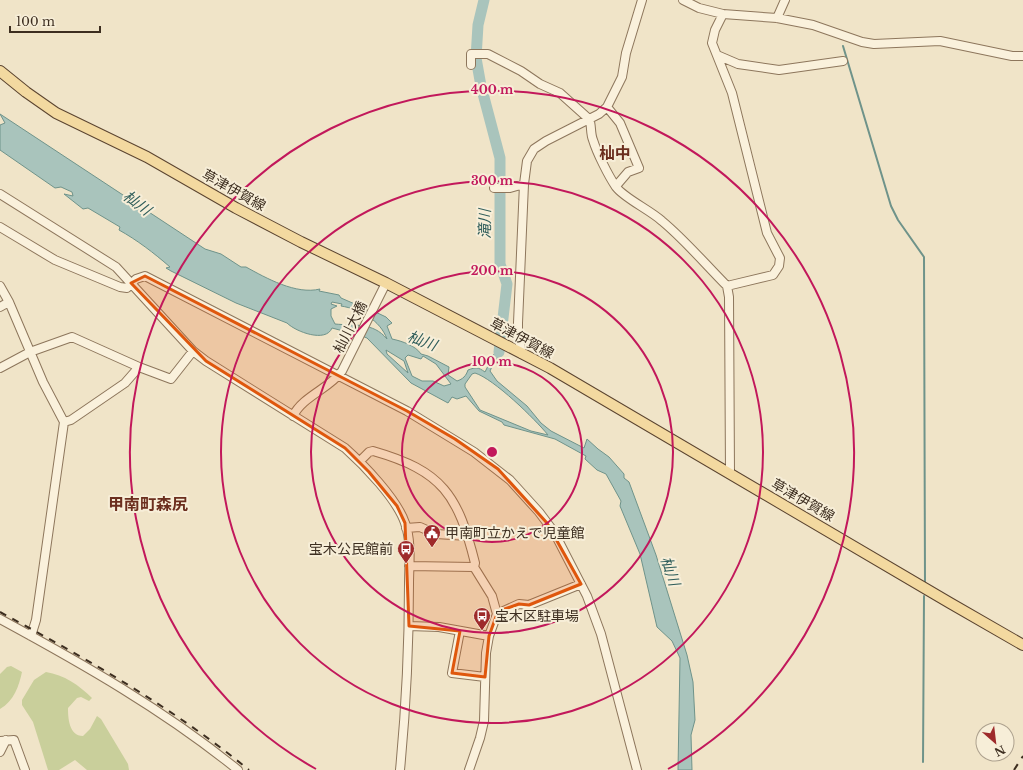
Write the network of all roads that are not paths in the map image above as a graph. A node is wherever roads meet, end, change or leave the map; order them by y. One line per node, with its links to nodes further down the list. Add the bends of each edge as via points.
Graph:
1 (642, 0): 11 (street, via 626,53 622,77)
2 (683, 0): 4 (street, via 699,8)
3 (786, 0): 5 (street)
4 (723, 14): 5 (street); 6 (street, via 712,43)
5 (778, 18): 7 (street, via 813,25 874,44 940,41)
6 (717, 55): 8 (street, via 738,64 779,70); 21 (street, via 732,93 767,233 780,258 779,266 773,275)
7 (1023, 56)
8 (843, 61)
9 (471, 65): 12 (street, via 471,54 485,53 560,93)
10 (0, 71): 19 (main road, 草津伊賀線, via 56,113 147,157 249,215)
11 (607, 107): 12 (street); 14 (street, via 620,123 639,168 628,172)
12 (589, 120): 13 (street, via 558,134 534,150 527,161); 14 (street, via 593,141)
13 (524, 184): 15 (street); 26 (street, via 518,323)
14 (616, 186): 21 (street, via 623,194 664,222)
15 (496, 188)
16 (0, 194): 18 (street, via 116,267)
17 (0, 227): 18 (street, via 55,260 120,288 127,288)
18 (131, 283): 24 (street); 29 (street, via 144,276)
19 (386, 284): 26 (main road, 草津伊賀線); 29 (street, 杣川大橋)
20 (0, 286): 22 (street)
21 (727, 286): 33 (street)
22 (9, 302): 23 (street); 25 (street)
23 (0, 307)
24 (193, 351): 28 (street, via 171,379); 30 (street)
25 (30, 352): 27 (street); 28 (street, via 72,338); 31 (street)
26 (522, 354): 33 (main road, 草津伊賀線)
27 (0, 368)
28 (138, 368): 31 (street, via 125,382 71,420)
29 (341, 373): 30 (street, via 296,409); 38 (street, via 444,432 498,469 547,523)
30 (293, 416): 32 (street)
31 (64, 422): 43 (street, via 36,620)
32 (360, 461): 34 (street, via 397,506); 35 (street, via 368,452 373,451 412,466 434,478 454,501)
33 (730, 474): 45 (main road, 草津伊賀線)
34 (406, 528): 35 (street, via 420,527 436,534); 36 (street)
35 (468, 536): 37 (street)
36 (409, 566): 37 (street); 41 (street)
37 (474, 567): 39 (street, via 492,596)
38 (581, 584): 39 (street, via 528,605 519,604); 53 (street, via 601,634)
39 (497, 614): 44 (street)
40 (0, 619): 43 (street)
41 (409, 626): 42 (street); 51 (street, via 408,676)
42 (460, 631): 44 (street); 46 (street, via 452,673)
43 (31, 636): 50 (street, via 117,685 196,738)
44 (489, 636): 46 (street)
45 (1023, 644)
46 (485, 677): 52 (street, via 484,721)
47 (3, 741): 48 (street); 49 (street, via 14,740)
48 (0, 752)
49 (25, 770)
50 (238, 770)
51 (400, 770)
52 (469, 770)
53 (637, 770)

